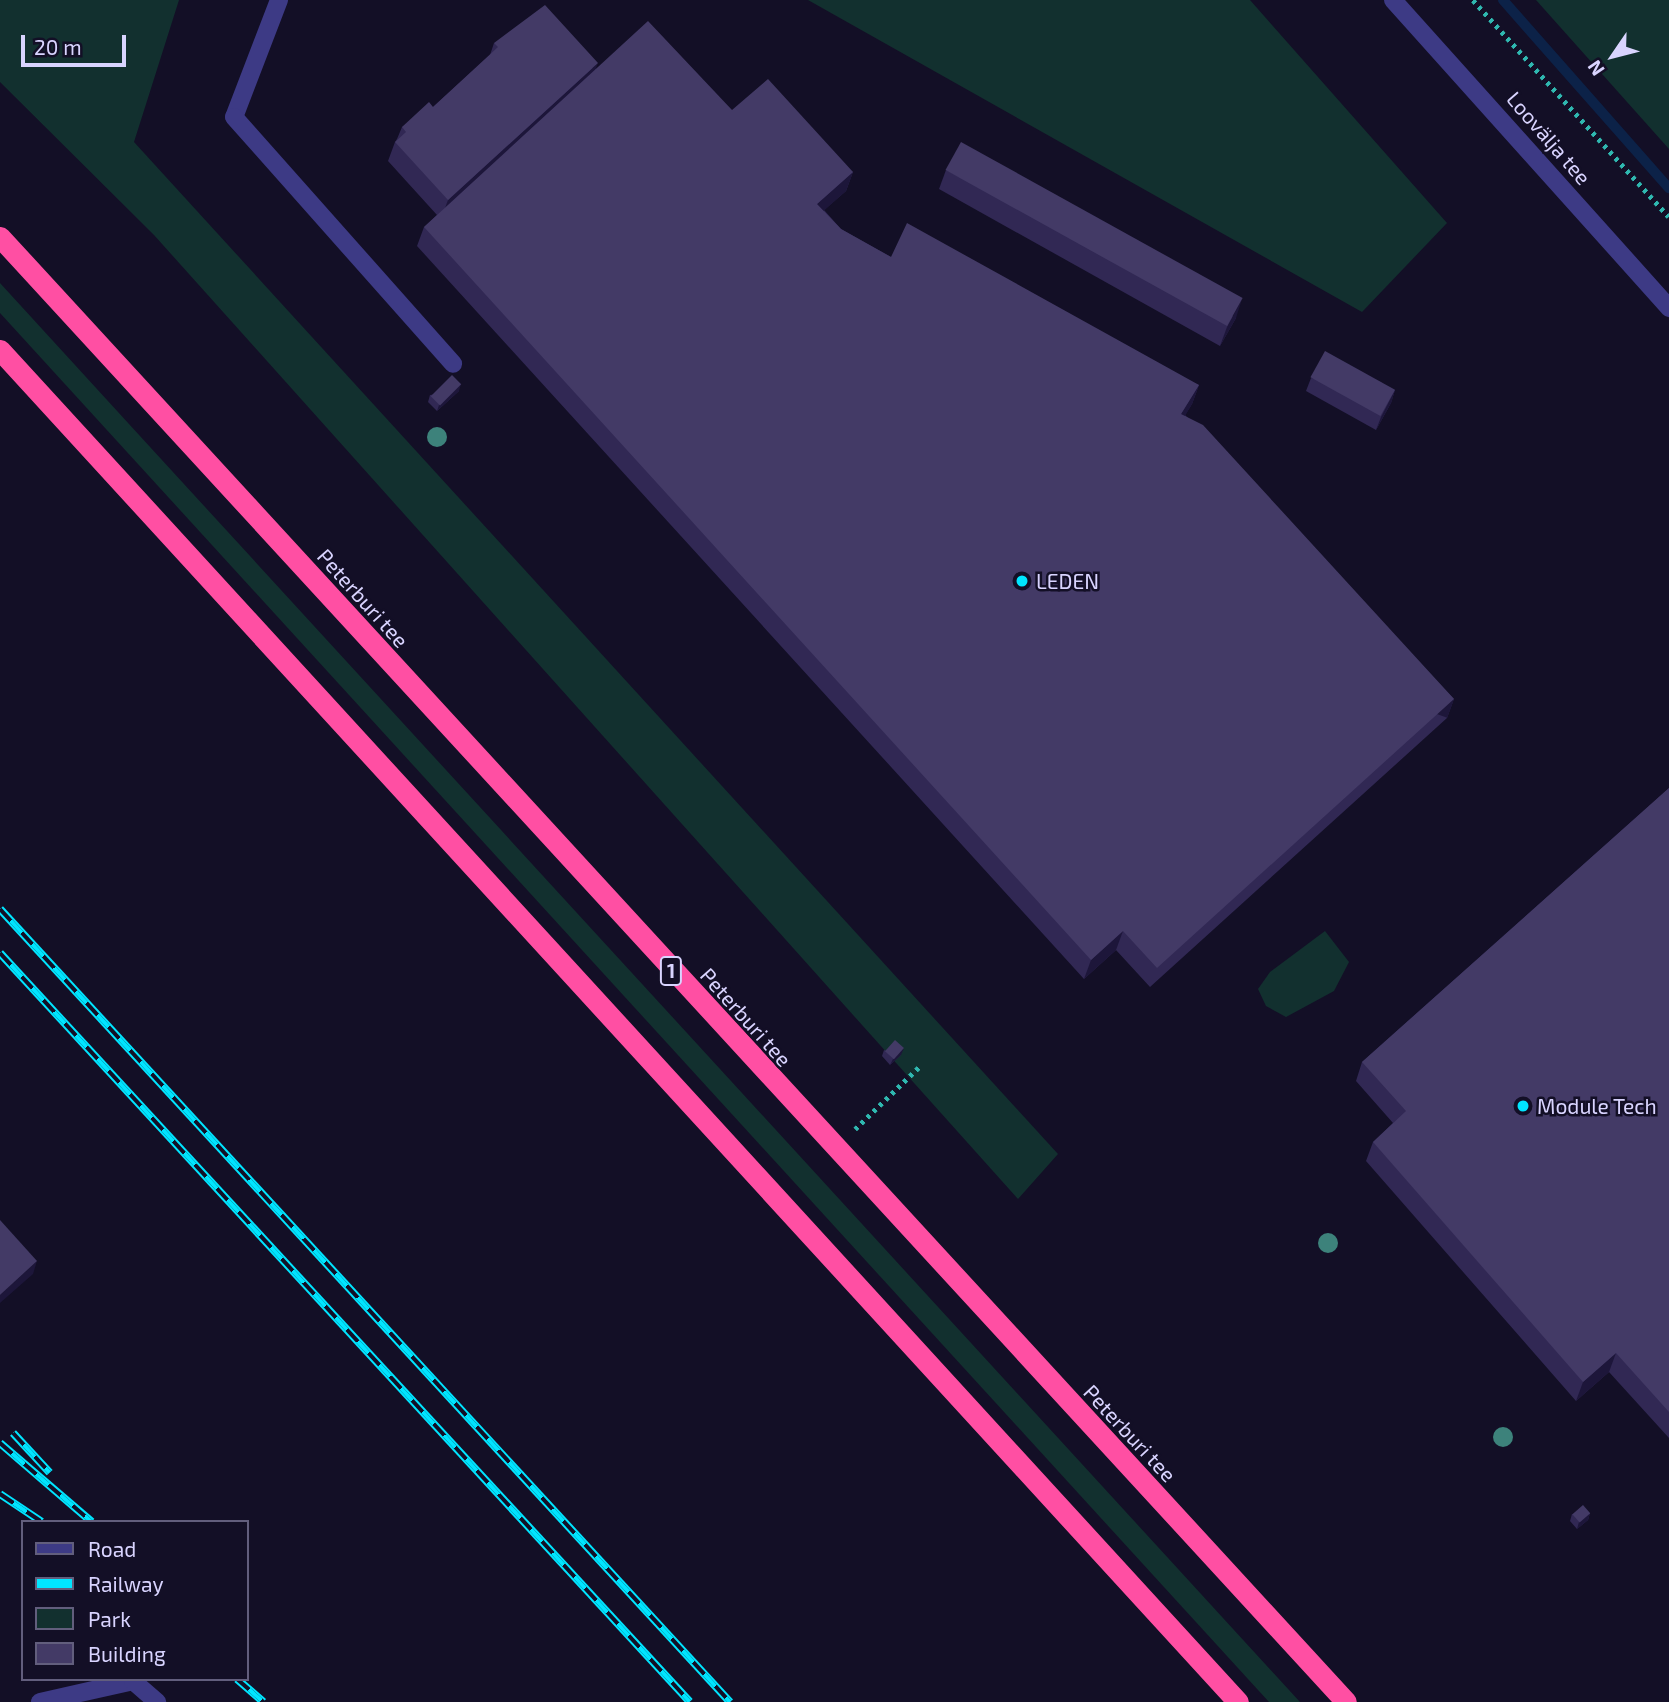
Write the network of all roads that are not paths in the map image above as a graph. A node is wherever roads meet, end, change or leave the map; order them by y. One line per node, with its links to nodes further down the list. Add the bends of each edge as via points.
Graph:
1 (279, 0): 6 (street, via 234,117)
2 (1393, 0): 4 (street, Loovälja tee)
3 (0, 237): 10 (highway, Peterburi tee / 1)
4 (1669, 308)
5 (0, 350): 9 (highway)
6 (453, 364)
7 (40, 1702): 8 (street, via 133,1681)
8 (157, 1702)
9 (1238, 1702)
10 (1346, 1702)

